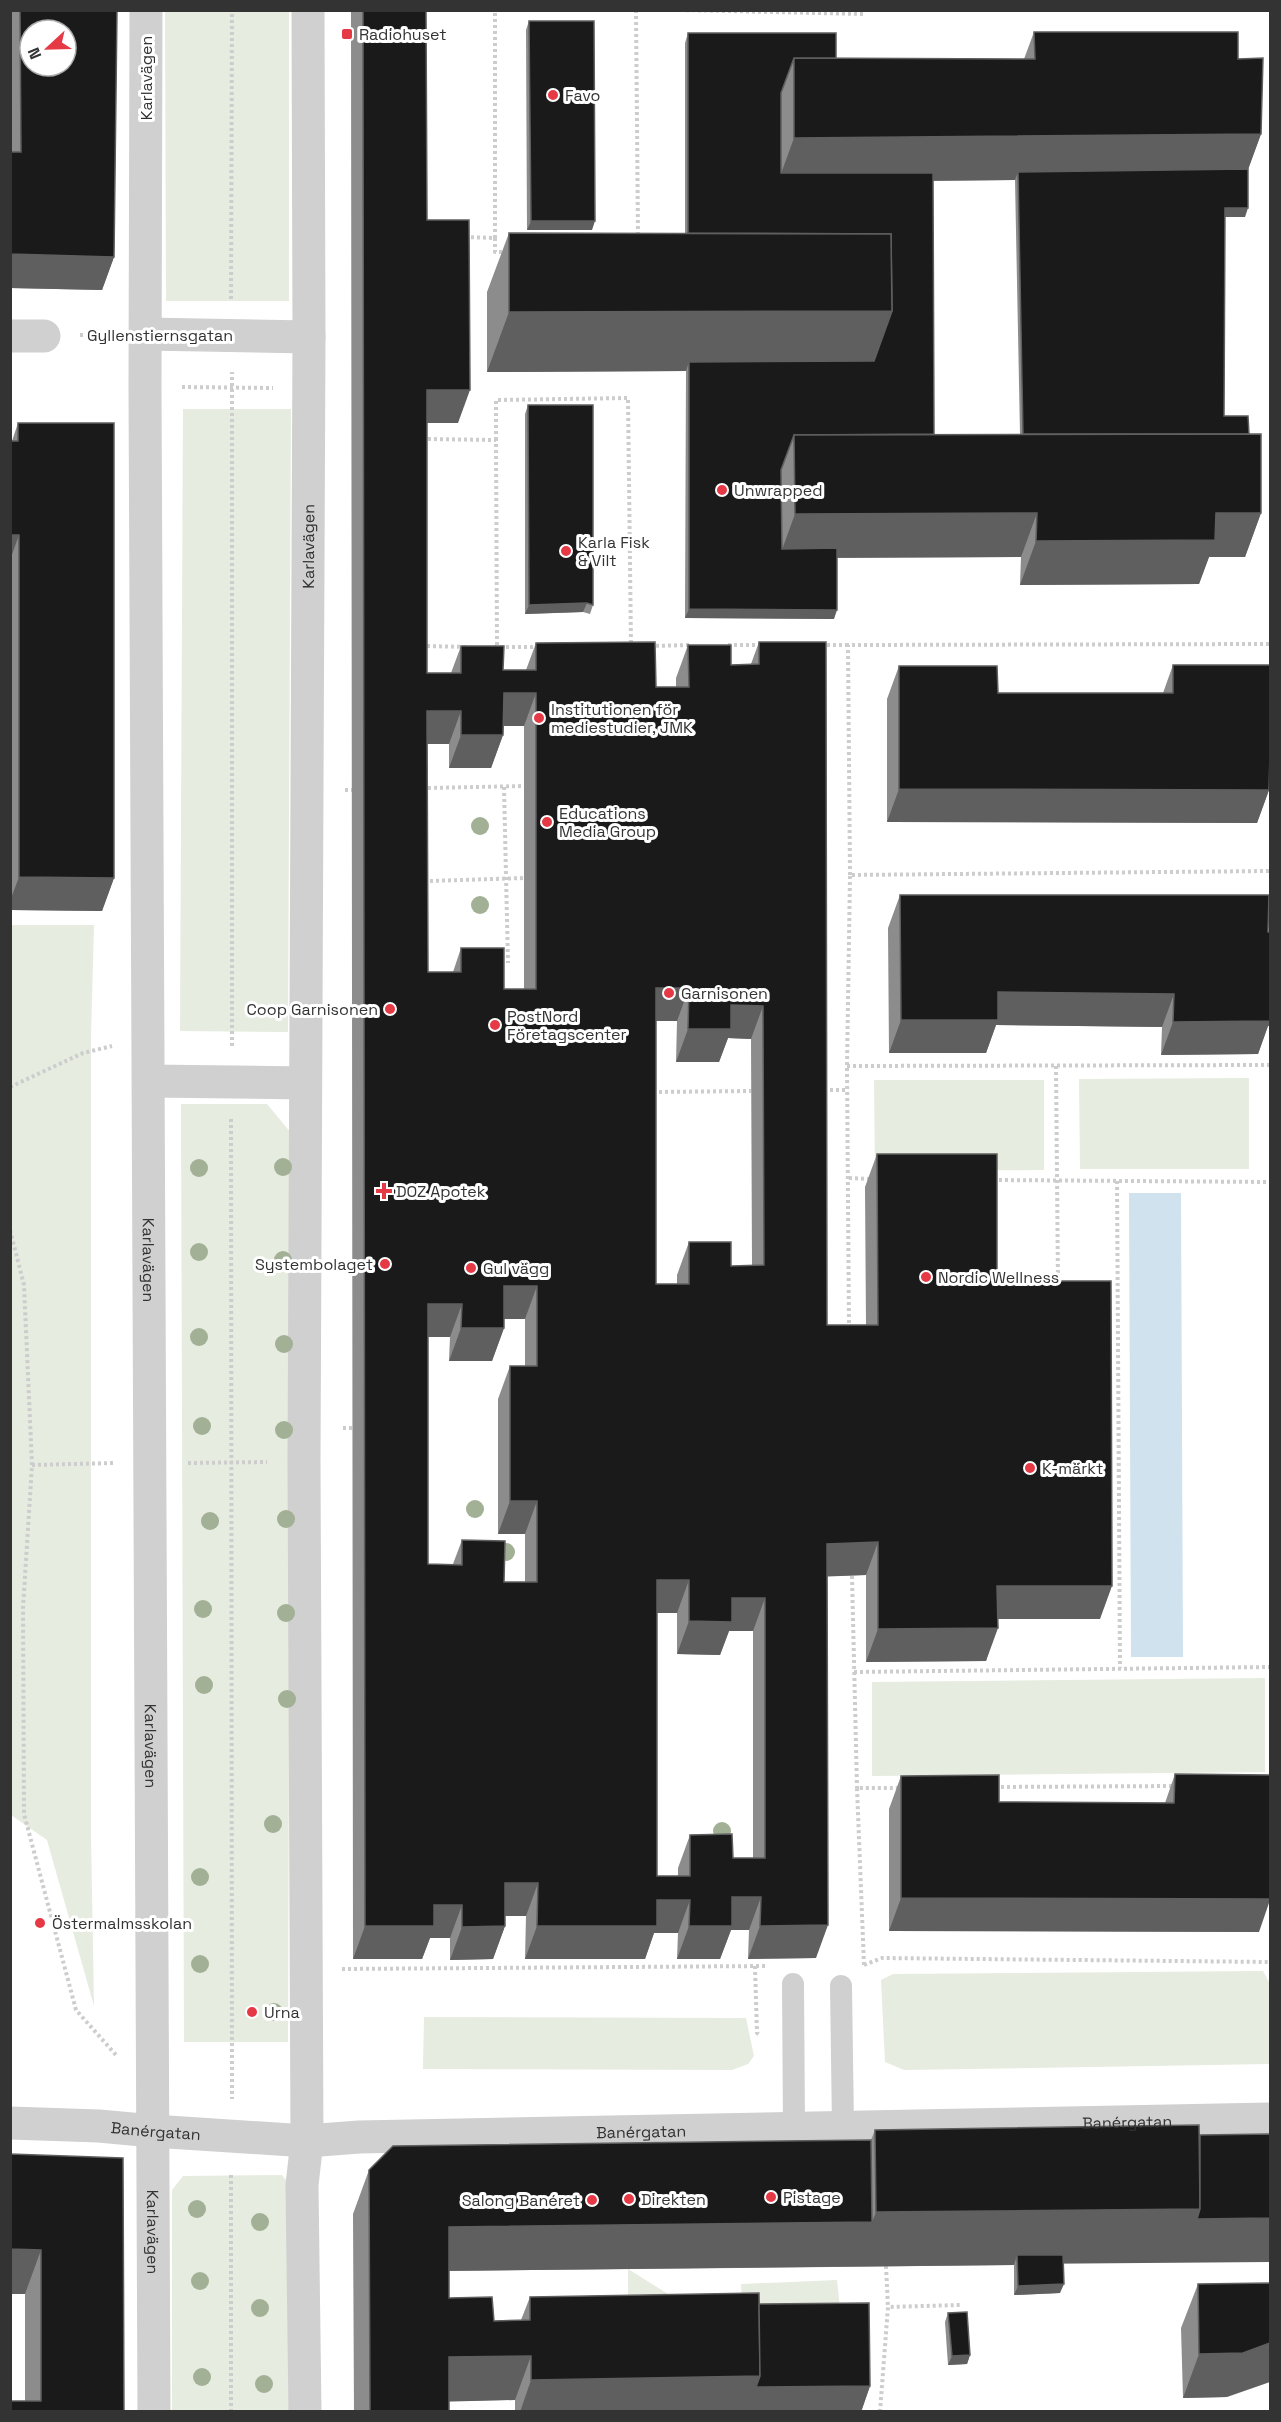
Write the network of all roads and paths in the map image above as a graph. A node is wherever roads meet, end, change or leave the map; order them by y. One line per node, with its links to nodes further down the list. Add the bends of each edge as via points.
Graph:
1 (146, 10): 12 (street, Karlavägen)
2 (232, 10): 15 (path)
3 (308, 10): 16 (street, Karlavägen)
4 (496, 10): 9 (path)
5 (636, 10): 10 (path)
6 (680, 10): 7 (path)
7 (864, 14)
8 (460, 237): 9 (path)
9 (495, 238): 11 (path, via 495,252)
10 (638, 238)
11 (515, 252)
12 (146, 334): 14 (path, Gyllenstiernsgatan); 15 (street, Gyllenstiernsgatan); 17 (street, Karlavägen)
13 (10, 336): 14 (street)
14 (44, 336)
15 (231, 336): 16 (street, Gyllenstiernsgatan); 18 (path)
16 (309, 337): 19 (street, Karlavägen)
17 (146, 387): 18 (path); 50 (street, Karlavägen)
18 (232, 388): 19 (path); 51 (path)
19 (309, 388): 52 (street, Karlavägen)
20 (428, 439): 21 (path)
21 (496, 440): 31 (path, via 496,400 628,398); 34 (path)
22 (1270, 644): 27 (path)
23 (700, 645): 31 (path)
24 (723, 645): 25 (path)
25 (768, 645)
26 (814, 645): 27 (path)
27 (848, 645): 41 (path)
28 (427, 646): 32 (path)
29 (540, 646): 34 (path)
30 (620, 646): 31 (path)
31 (631, 646)
32 (474, 647)
33 (485, 647): 34 (path)
34 (497, 647)
35 (524, 786): 36 (path)
36 (504, 787): 37 (path); 43 (path)
37 (428, 788)
38 (345, 790): 39 (path)
39 (352, 790)
40 (1270, 871): 41 (path)
41 (850, 875): 48 (path)
42 (524, 878): 43 (path)
43 (506, 879): 44 (path); 45 (path)
44 (429, 881)
45 (508, 963)
46 (110, 1046): 53 (path, via 83,1053)
47 (1270, 1065): 49 (path)
48 (847, 1066): 49 (path); 55 (path)
49 (1056, 1066): 61 (path)
50 (148, 1081): 51 (street); 70 (street, Karlavägen)
51 (231, 1082): 52 (street); 71 (path)
52 (305, 1083): 69 (street, Karlavägen)
53 (10, 1087)
54 (815, 1090): 55 (path)
55 (848, 1090): 58 (path)
56 (751, 1091): 57 (path)
57 (644, 1092)
58 (849, 1179): 59 (path); 66 (path)
59 (883, 1179)
60 (988, 1180): 61 (path)
61 (1058, 1180): 62 (path); 65 (path, via 1058,1285)
62 (1117, 1180): 63 (path); 75 (path)
63 (1270, 1182)
64 (10, 1230): 72 (path, via 24,1285)
65 (1046, 1284)
66 (849, 1334)
67 (343, 1428): 68 (path)
68 (353, 1428)
69 (304, 1462): 71 (path); 97 (street, Karlavägen)
70 (150, 1463): 71 (path); 72 (path); 95 (street, Karlavägen)
71 (232, 1463): 96 (path)
72 (32, 1465): 90 (path, via 23,1608 24,1814 76,2010)
73 (852, 1576): 76 (path)
74 (1270, 1667): 75 (path)
75 (1120, 1668): 76 (path)
76 (854, 1672): 79 (path)
77 (1176, 1785): 78 (path)
78 (987, 1787)
79 (857, 1788): 80 (path); 85 (path)
80 (904, 1788)
81 (1270, 1962): 85 (path, via 882,1958)
82 (755, 1966): 83 (path); 86 (path); 89 (path)
83 (777, 1966)
84 (853, 1966): 85 (path)
85 (864, 1966)
86 (342, 1969)
87 (793, 1984): 93 (lane)
88 (841, 1986): 94 (lane)
89 (757, 2033)
90 (118, 2057)
91 (1270, 2119): 94 (street, Banérgatan)
92 (10, 2123): 95 (street, Banérgatan)
93 (794, 2127): 94 (street, Banérgatan); 97 (street, Banérgatan)
94 (843, 2127)
95 (153, 2131): 96 (street, Banérgatan); 101 (street, Karlavägen)
96 (232, 2135): 97 (street, Banérgatan); 102 (path)
97 (307, 2141): 103 (street, Karlavägen, via 302,2185)
98 (886, 2266): 100 (path)
99 (960, 2305): 100 (path)
100 (888, 2307): 104 (path)
101 (154, 2412)
102 (231, 2412)
103 (305, 2412)
104 (880, 2412)

